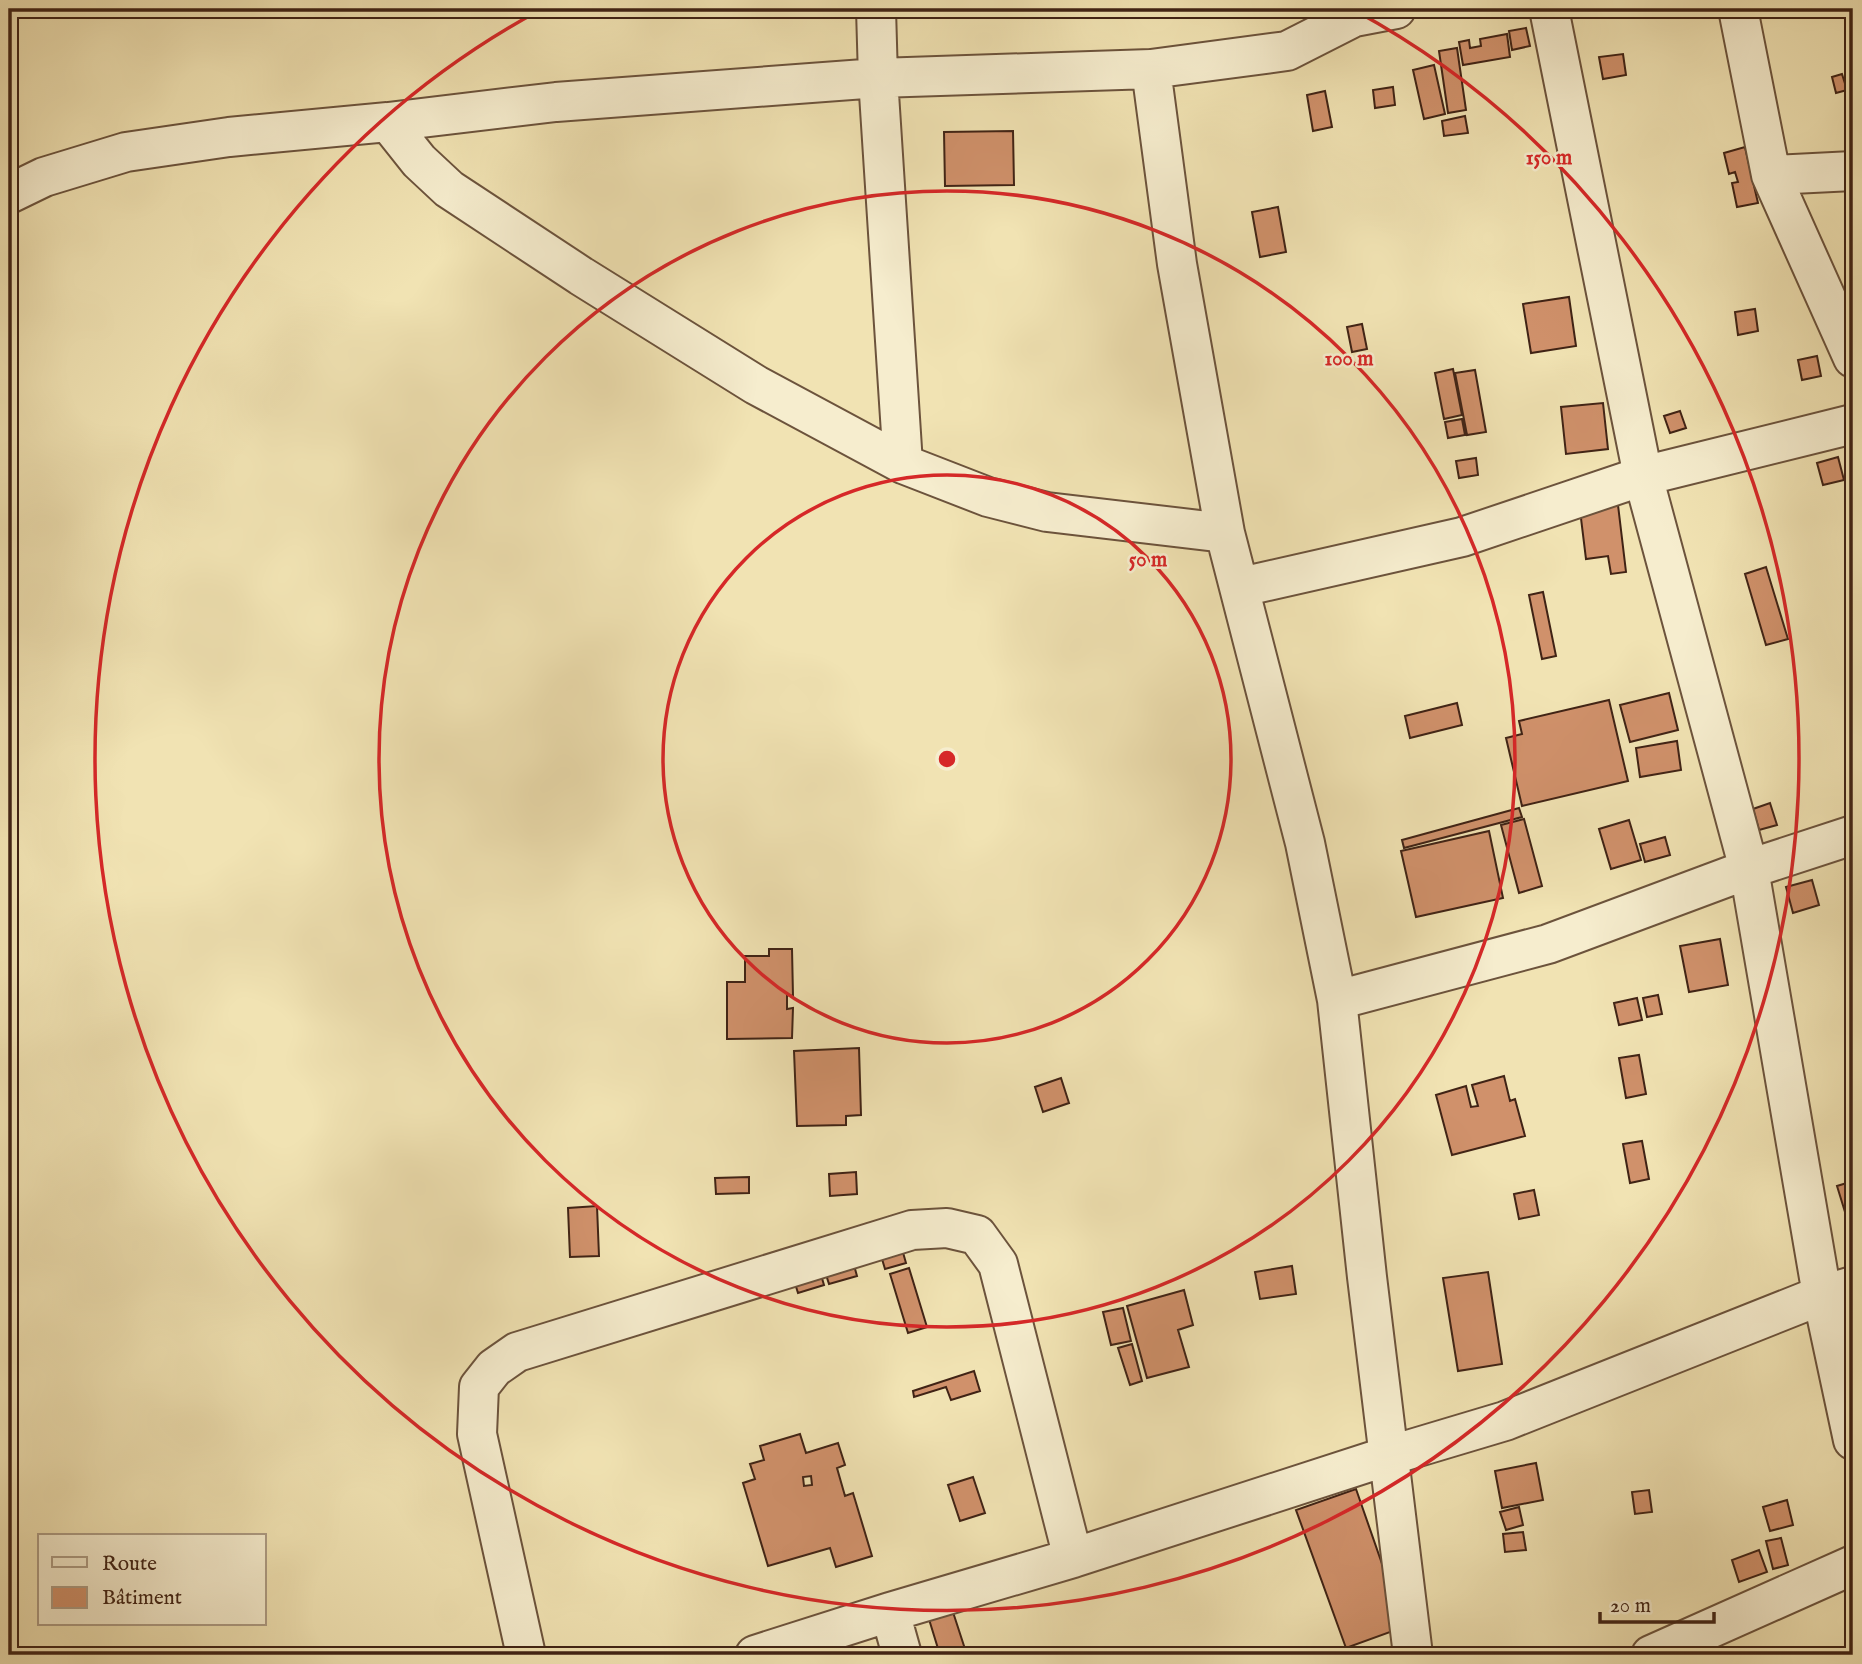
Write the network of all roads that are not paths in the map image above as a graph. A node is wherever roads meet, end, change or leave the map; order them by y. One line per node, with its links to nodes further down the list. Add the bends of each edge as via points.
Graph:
1 (876, 9): 6 (street)
2 (1396, 9): 5 (street, via 1354,17 1287,51)
3 (1549, 9): 14 (street)
4 (1738, 9): 9 (street)
5 (1151, 69): 6 (street); 15 (street, via 1177,264)
6 (878, 78): 7 (street, via 556,102); 13 (street)
7 (388, 122): 10 (street, via 126,152 44,177); 13 (street, via 449,189 756,385)
8 (1853, 170): 9 (street)
9 (1770, 174): 11 (street)
10 (9, 194)
11 (1853, 358)
12 (1853, 424): 14 (street)
13 (903, 464): 15 (street, via 988,497 1047,512)
14 (1643, 476): 16 (street, via 1462,537); 18 (street)
15 (1225, 533): 16 (street)
16 (1241, 587): 19 (street, via 1305,842)
17 (1853, 835): 18 (street)
18 (1749, 869): 19 (street, via 1548,944); 20 (street)
19 (1338, 1000): 22 (street)
20 (1838, 1291): 21 (street); 22 (street, via 1505,1421)
21 (1853, 1440)
22 (1388, 1456): 23 (street); 29 (street)
23 (1073, 1558): 25 (street); 26 (street, via 999,1264 977,1235 947,1228 912,1230 517,1352 494,1368 480,1387 477,1434)
24 (1853, 1564): 30 (street)
25 (890, 1612): 27 (street); 28 (street)
26 (526, 1655)
27 (755, 1655)
28 (902, 1655)
29 (1413, 1655)
30 (1651, 1655)

